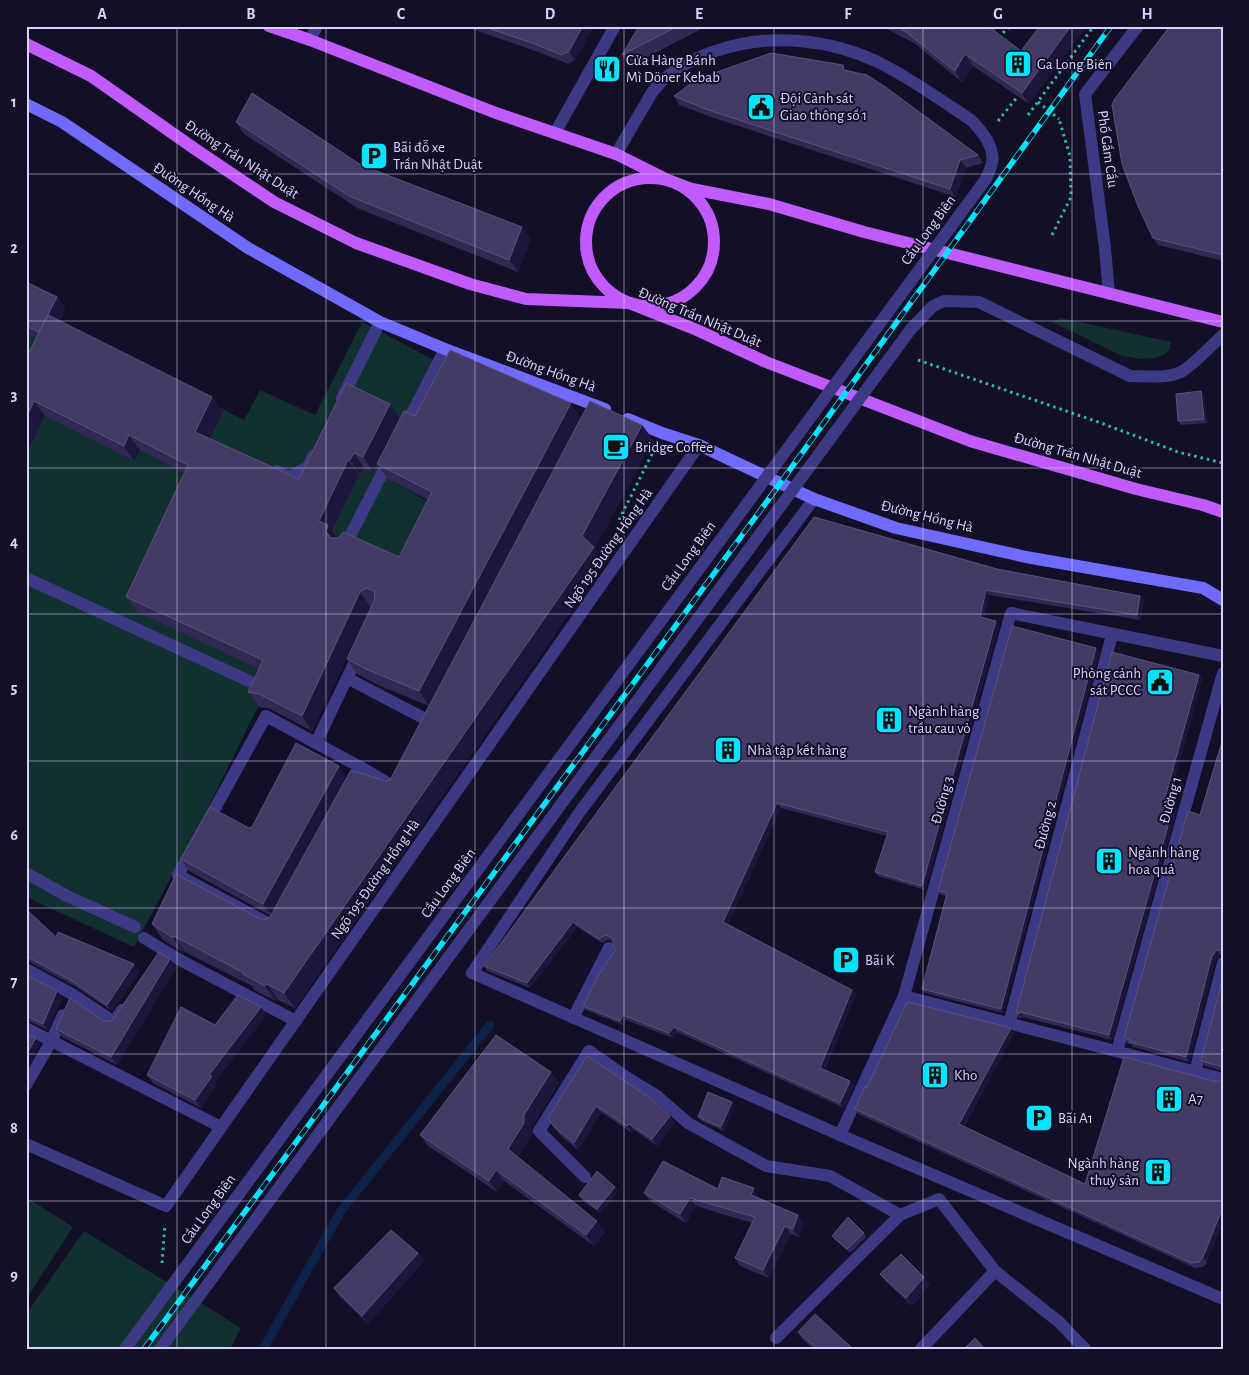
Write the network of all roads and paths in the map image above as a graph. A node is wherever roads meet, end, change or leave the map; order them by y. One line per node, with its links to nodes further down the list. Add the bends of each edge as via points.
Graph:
1 (269, 26): 7 (main road)
2 (317, 26): 7 (street)
3 (615, 26): 15 (street)
4 (1011, 26): 8 (path)
5 (1094, 26): 11 (path)
6 (1138, 26): 19 (street, Phố Gầm Cầu, via 1084,94)
7 (310, 40): 15 (main road)
8 (992, 41)
9 (26, 44): 20 (main road, Đường Trần Nhật Duật, via 90,76 274,202 356,243 470,284 526,299)
10 (1018, 96): 13 (path)
11 (1038, 102): 14 (path); 18 (path, bridge, via 1059,119 1070,156 1072,196)
12 (26, 104): 21 (street, Đường Hồng Hà, via 62,122 248,248)
13 (1007, 110)
14 (1028, 115)
15 (555, 133): 16 (main road)
16 (616, 154): 17 (main road); 75 (street, Cầu Long Biên, bridge, via 655,88 666,78 709,53 740,43 764,40 836,47 877,62 971,120 990,147 992,163 986,179)
17 (668, 180): 19 (main road); 20 (main road, via 652,177 620,185 606,194 589,222 585,238 591,270 613,296); 20 (main road, via 696,197 706,210 712,225 712,259 700,282 680,299 664,305)
18 (1052, 235)
19 (1109, 294): 22 (main road)
20 (629, 303): 33 (main road, Đường Trần Nhật Duật, via 766,362 970,441)
21 (380, 322): 24 (street, Đường Hồng Hà); 26 (street)
22 (1223, 322)
23 (1223, 335): 76 (street, bridge, via 1183,371 1166,376 1130,376 979,302 944,301 933,306 912,329)
24 (445, 349): 27 (street, Đường Hồng Hà, via 595,410); 35 (street)
25 (918, 360): 30 (path, via 1178,452)
26 (338, 407)
27 (662, 433): 29 (street, Đường Hồng Hà); 34 (path)
28 (320, 441): 31 (street, via 308,467 289,477)
29 (699, 446): 32 (street, Đường Hồng Hà); 59 (street, Ngõ 195 Đường Hồng Hà)
30 (1223, 463)
31 (264, 465)
32 (814, 499): 37 (street, Đường Hồng Hà, via 896,528 1026,557 1203,588); 58 (street, via 579,813 472,973)
33 (1223, 512)
34 (616, 528)
35 (346, 546)
36 (26, 578): 43 (street)
37 (1223, 600)
38 (1112, 635): 40 (street); 56 (street, Đường 3, via 1011,613); 60 (street, Đường 2)
39 (363, 645): 42 (street)
40 (1223, 656)
41 (1223, 673): 44 (street, Đường 1)
42 (348, 678): 45 (street); 46 (street)
43 (249, 681)
44 (1217, 717): 63 (street, Đường 1)
45 (431, 722)
46 (316, 743): 47 (street); 47 (street, via 266,716 178,875 275,927)
47 (362, 768): 48 (street, via 396,788)
48 (400, 780)
49 (26, 873): 50 (street, via 67,896)
50 (136, 927)
51 (144, 938): 59 (street, via 160,954)
52 (609, 948): 58 (street)
53 (1223, 963): 64 (street)
54 (26, 969): 55 (street)
55 (72, 994): 57 (street, via 114,1022); 62 (street)
56 (904, 996): 60 (street); 68 (street, Đường 3)
57 (130, 998)
58 (573, 1018): 68 (street)
59 (296, 1021): 67 (street, Ngõ 195 Đường Hồng Hà)
60 (1009, 1024): 63 (street)
61 (26, 1028): 62 (street)
62 (52, 1040): 66 (street); 67 (street)
63 (1117, 1051): 64 (street)
64 (1195, 1072): 65 (street)
65 (1223, 1079)
66 (26, 1085)
67 (222, 1127): 69 (street, Ngõ 195 Đường Hồng Hà, via 166,1206)
68 (840, 1135): 73 (street)
69 (26, 1144)
70 (585, 1177): 71 (street, via 539,1131 590,1051 658,1096 688,1123 766,1166 830,1176)
71 (900, 1215): 72 (street, via 939,1199); 74 (street)
72 (995, 1271): 77 (street); 78 (street, via 1059,1322)
73 (1223, 1299)
74 (776, 1338)
75 (125, 1349)
76 (160, 1349)
77 (922, 1349)
78 (1085, 1349)

